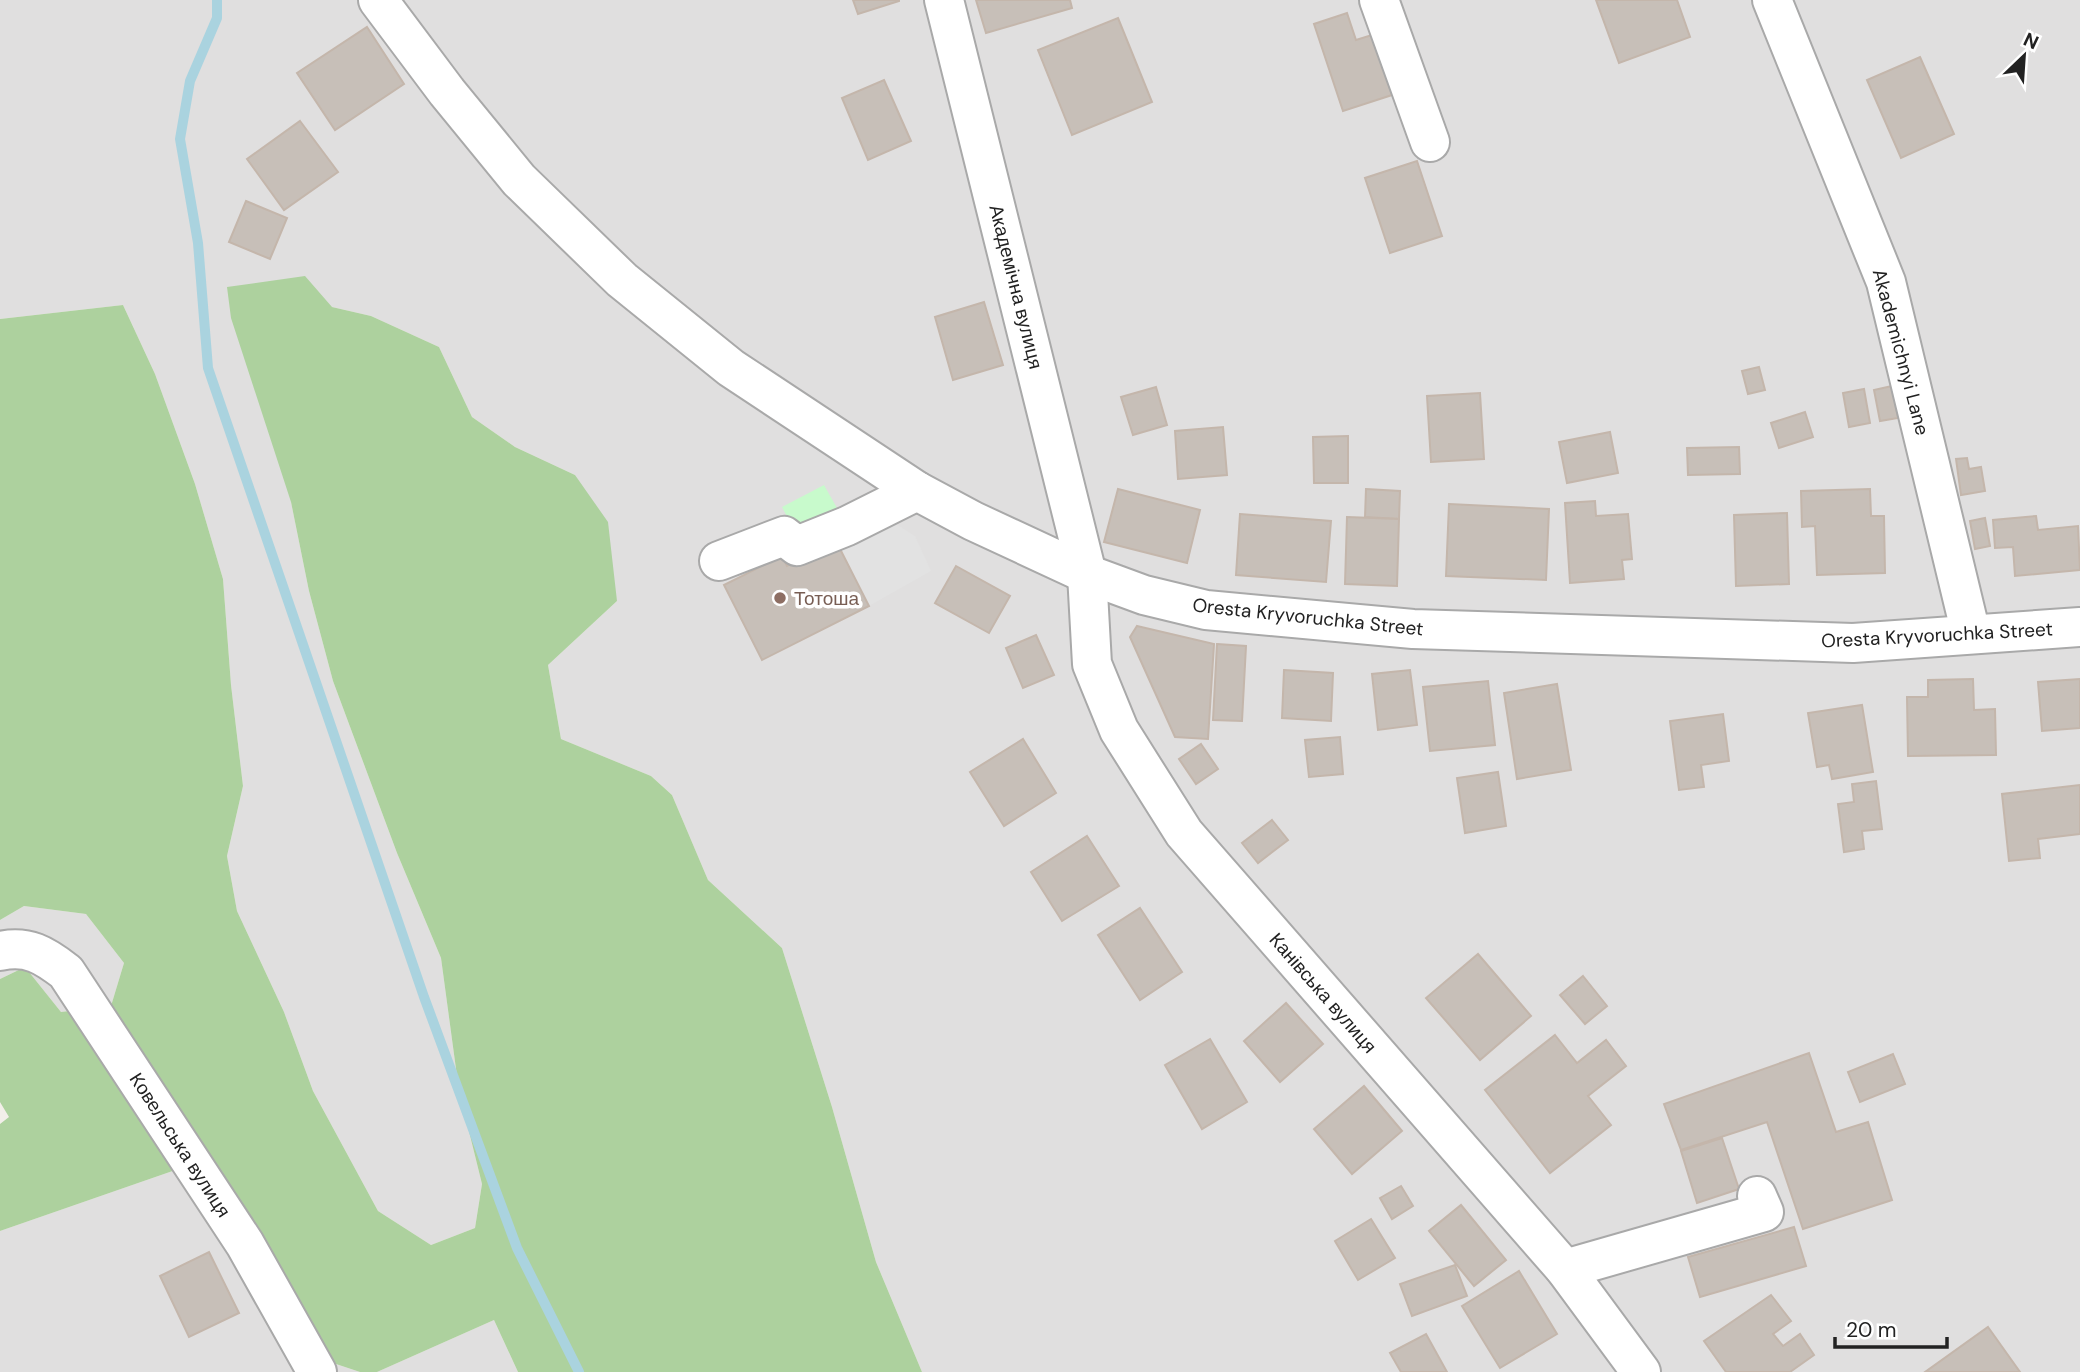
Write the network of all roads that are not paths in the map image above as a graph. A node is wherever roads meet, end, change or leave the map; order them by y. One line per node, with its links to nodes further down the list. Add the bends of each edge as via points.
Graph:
1 (378, 0): 6 (street, Oresta Kryvoruchka Street, via 519,180 622,280 731,369)
2 (944, 0): 8 (street, Академічна вулиця)
3 (1379, 0): 5 (street)
4 (1772, 0): 10 (street, Akademichnyi Lane, via 1886,282)
5 (1430, 142)
6 (916, 491): 7 (street, via 847,527 797,546 784,536); 8 (street, Oresta Kryvoruchka Street)
7 (719, 561)
8 (1087, 574): 10 (street, Oresta Kryvoruchka Street, via 1144,595 1206,610 1413,629 1853,643); 13 (street, Канівська вулиця, via 1092,664 1119,730 1184,833)
9 (2080, 627): 10 (street, Oresta Kryvoruchka Street)
10 (1971, 634)
11 (7, 949): 14 (street, Ковельська вулиця, via 44,954 66,971 245,1244)
12 (1757, 1196): 13 (street, via 1764,1212)
13 (1565, 1269): 15 (street, Канівська вулиця)
14 (317, 1372)
15 (1641, 1372)

